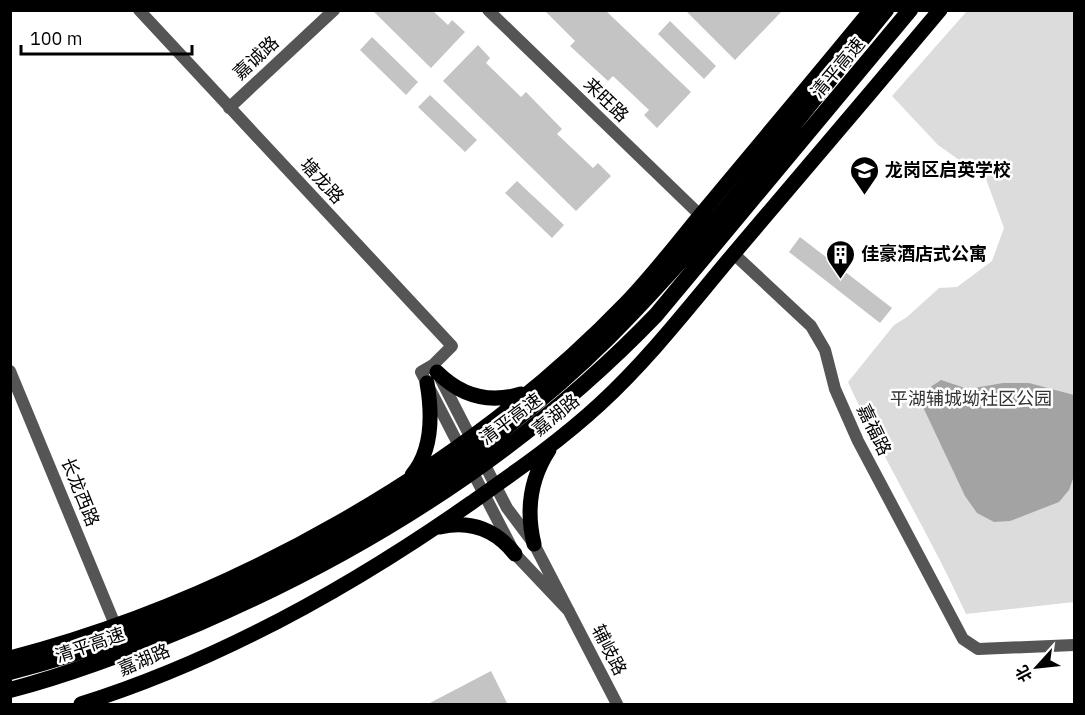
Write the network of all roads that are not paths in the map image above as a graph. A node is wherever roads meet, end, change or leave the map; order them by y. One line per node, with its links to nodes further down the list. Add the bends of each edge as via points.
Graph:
1 (139, 10): 8 (street, 塘龙路)
2 (334, 10): 8 (street, 嘉诚路)
3 (488, 10): 9 (street, 来旺路)
4 (871, 10): 9 (main road, 嘉湖路)
5 (886, 10): 25 (highway, 清平高速, via 645,300 568,374 495,435 392,504 279,569 129,635)
6 (910, 10): 26 (highway, 清平高速, via 664,306 616,357 542,421 410,514 288,583 150,644)
7 (940, 10): 10 (main road, 嘉湖路)
8 (230, 108): 12 (street, 塘龙路, via 452,346)
9 (700, 215): 13 (main road, 嘉湖路, via 628,301)
10 (734, 254): 15 (main road, 嘉湖路, via 631,373); 23 (street, 嘉福路, via 819,338 858,441 963,639 978,649)
11 (10, 371): 22 (street, 长龙西路)
12 (429, 373): 13 (main road, via 478,397 502,399); 14 (street); 16 (main road, via 428,438 421,460)
13 (526, 392): 14 (main road, 嘉湖路)
14 (464, 440): 16 (main road, 嘉湖路); 17 (street)
15 (554, 442): 17 (main road, 嘉湖路); 19 (main road, via 539,467 531,492)
16 (406, 480): 22 (main road, 嘉湖路, via 267,561)
17 (490, 490): 18 (main road, 嘉湖路); 19 (street, 辅岐路); 20 (street)
18 (429, 531): 20 (main road, via 452,525 476,527 498,536); 27 (main road, 嘉湖路, via 281,620)
19 (534, 544): 21 (street, 辅岐路)
20 (515, 554): 21 (street)
21 (569, 611): 28 (street, 辅岐路)
22 (116, 627): 24 (main road, 嘉湖路)
23 (1074, 645)
24 (10, 658)
25 (10, 672)
26 (10, 690)
27 (81, 705)
28 (616, 705)

